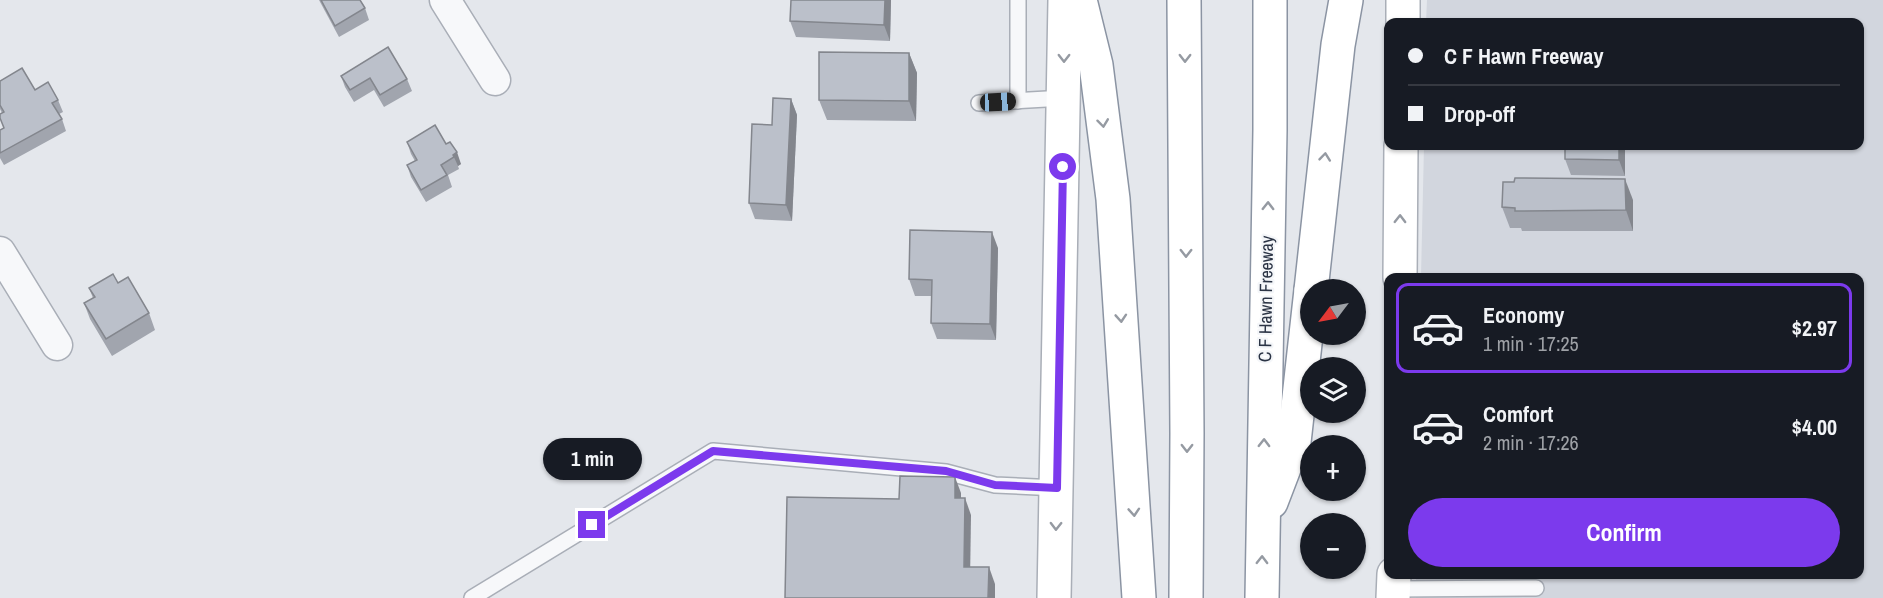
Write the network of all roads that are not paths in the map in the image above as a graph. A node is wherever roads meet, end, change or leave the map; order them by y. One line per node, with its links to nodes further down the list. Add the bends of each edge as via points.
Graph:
1 (445, 0): 10 (street)
2 (1018, 0): 12 (lane)
3 (1065, 0): 11 (main road, one-way to 11)
4 (1080, 0): 26 (main road, one-way to 26, via 1096,65 1113,200)
5 (1184, 0): 27 (main road, one-way to 27)
6 (1270, 0): 21 (main road, C F Hawn Freeway, one-way to 6)
7 (1346, 0): 17 (main road, one-way to 7)
8 (1403, 0): 9 (main road)
9 (1402, 18)
10 (495, 80)
11 (1064, 98): 12 (lane); 20 (main road)
12 (1018, 101): 13 (lane)
13 (979, 103)
14 (1401, 150): 16 (main road, one-way to 14)
15 (0, 252): 18 (street)
16 (1400, 273)
17 (1312, 279)
18 (57, 345)
19 (1305, 345): 21 (main road, via 1294,442)
20 (1057, 488): 24 (lane, via 995,485 946,471 713,451); 25 (main road, one-way to 25)
21 (1262, 523): 28 (main road, C F Hawn Freeway, one-way to 21)
22 (1393, 587): 23 (lane)
23 (1536, 588)
24 (472, 598)
25 (1054, 598)
26 (1139, 598)
27 (1186, 598)
28 (1262, 598)

